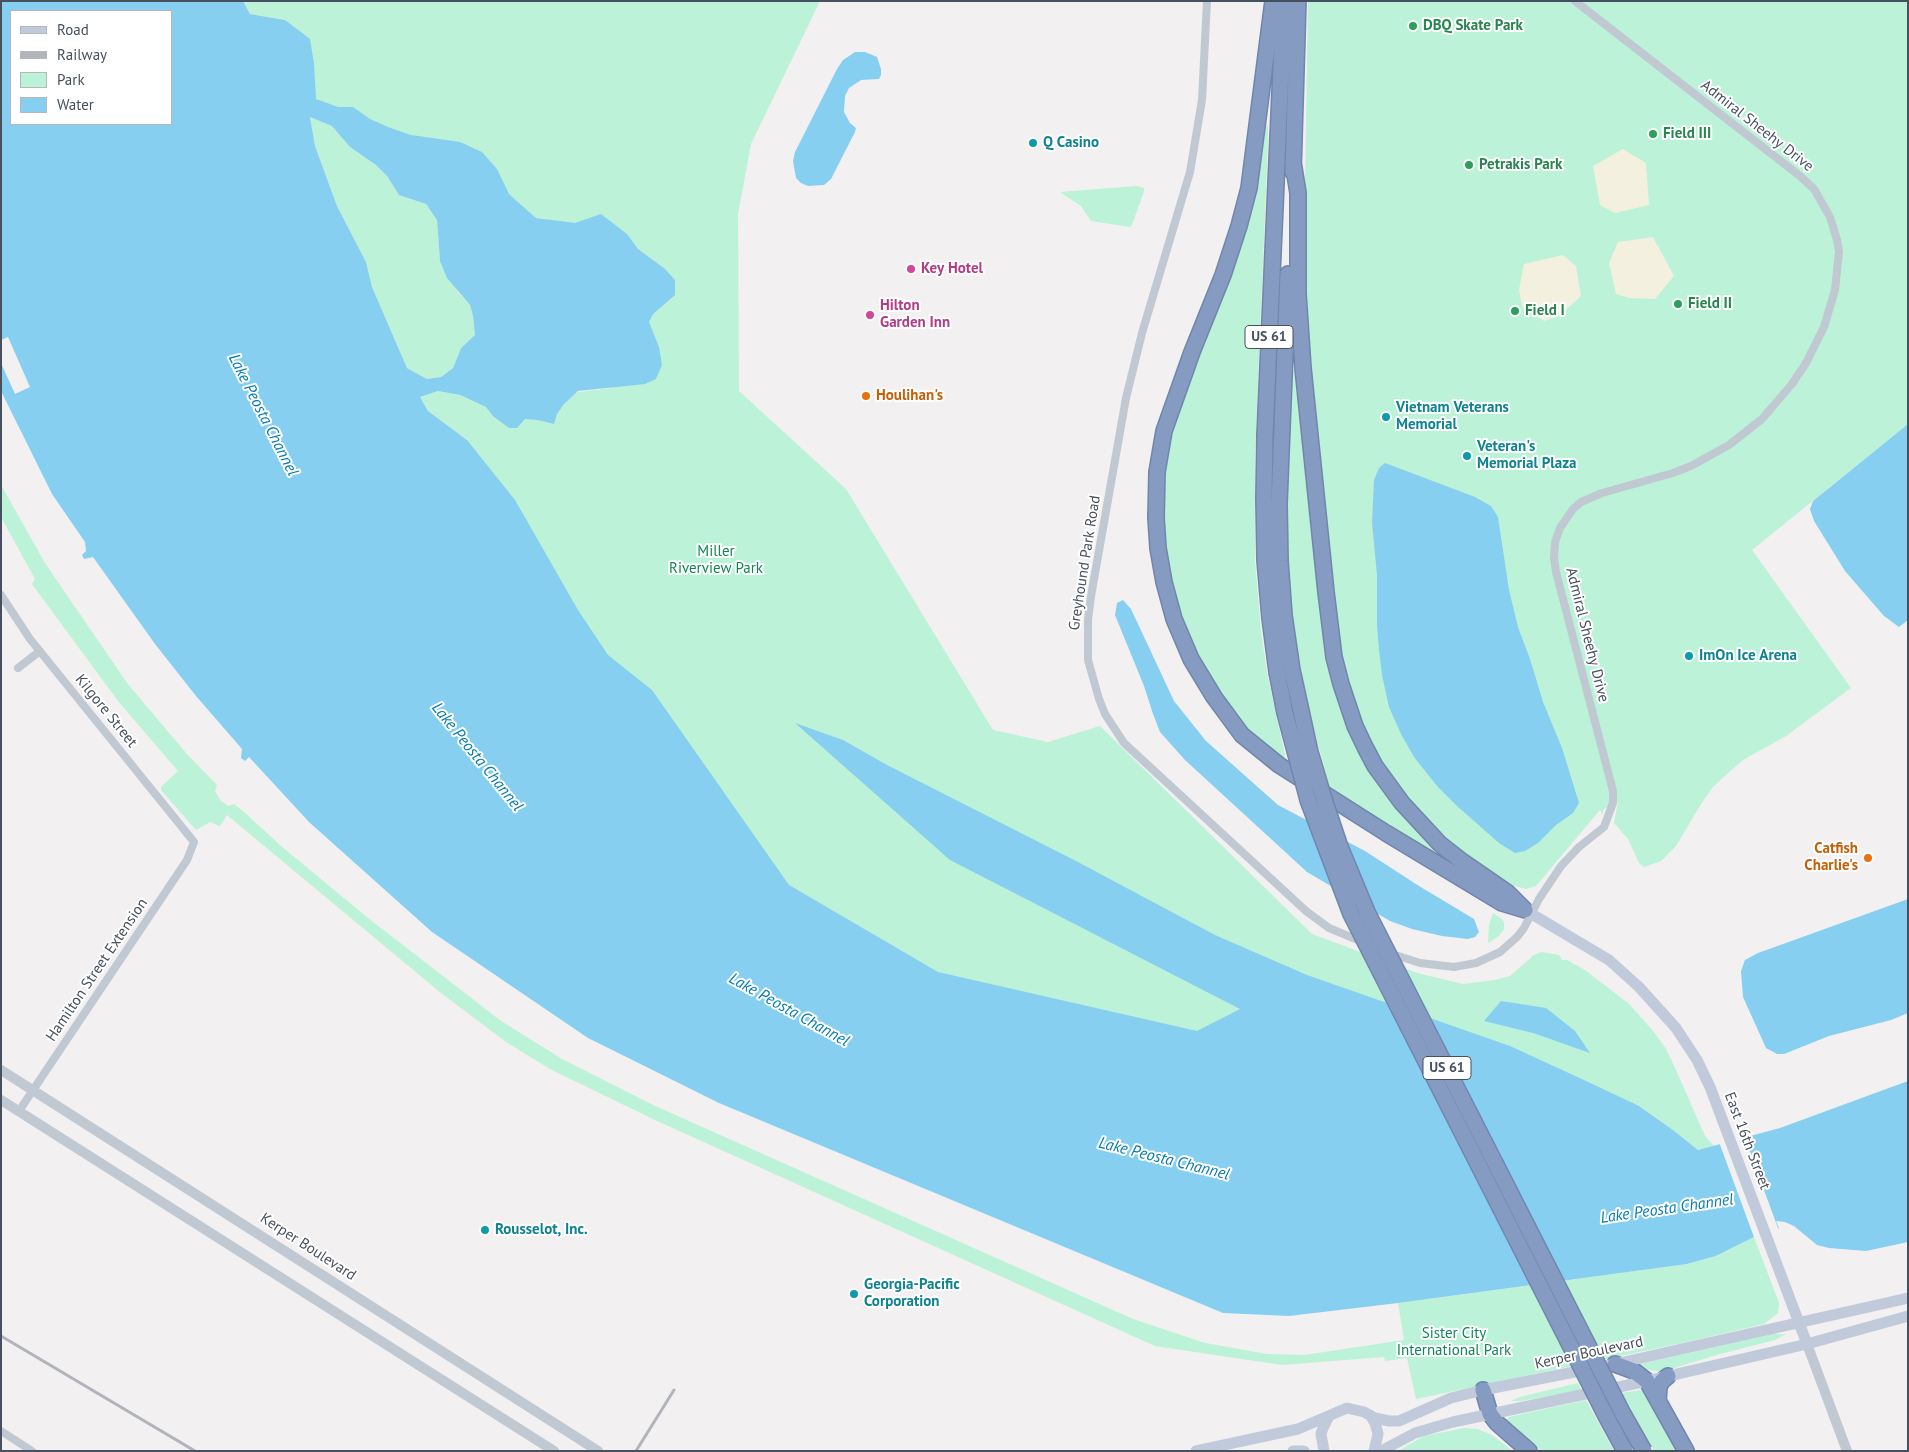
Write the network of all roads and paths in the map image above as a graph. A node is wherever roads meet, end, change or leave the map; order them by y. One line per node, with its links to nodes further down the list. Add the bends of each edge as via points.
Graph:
1 (1207, 1): 12 (street, Greyhound Park Road, via 1202,100 1190,172 1128,388 1091,596 1088,660 1099,699 1124,743 1279,888 1329,928 1400,957 1454,967 1476,963 1500,952 1517,938)
2 (1273, 1): 12 (highway, via 1249,188 1223,275 1164,431 1157,472 1158,548 1174,619 1191,659 1214,697 1242,734 1278,765 1502,903)
3 (1284, 1): 10 (highway, US 61, via 1264,499 1270,618)
4 (1298, 1): 6 (highway, US 61)
5 (1575, 1): 12 (street, Admiral Sheehy Drive, via 1814,189 1835,230 1839,261 1836,290 1816,344 1792,384 1772,409 1729,445 1691,466 1581,502 1560,528 1555,542 1556,572 1612,786 1613,803 1604,827 1561,866)
6 (1293, 162): 10 (highway, US 61, via 1279,504); 12 (highway, via 1298,193 1302,358 1334,657 1349,711 1365,747 1402,803 1440,844 1508,893)
7 (1, 595): 8 (street, Kilgore Street)
8 (40, 651): 9 (street); 11 (street, Kilgore Street)
9 (18, 668)
10 (1284, 671): 41 (highway, US 61, bridge, via 1285,713 1308,800 1351,914); 42 (highway, US 61, bridge, via 1340,847 1367,912)
11 (194, 842): 14 (street, Hamilton Street Extension, via 187,860)
12 (1528, 912): 19 (main road, East 16th Street, via 1609,960 1676,1028 1710,1088)
13 (1, 1070): 14 (street, Kerper Boulevard)
14 (33, 1090): 16 (street, Hamilton Street Extension); 33 (street, Kerper Boulevard)
15 (1, 1100): 16 (street)
16 (19, 1111): 32 (street)
17 (1908, 1298): 19 (main road, Kerper Boulevard)
18 (1908, 1316): 20 (main road)
19 (1799, 1323): 20 (main road, East 16th Street); 21 (main road, Kerper Boulevard)
20 (1807, 1344): 22 (main road); 43 (street, East 16th Street)
21 (1615, 1364): 23 (highway, via 1634,1371); 24 (main road, Kerper Boulevard)
22 (1668, 1376): 23 (main road); 25 (highway, via 1659,1387)
23 (1647, 1381): 25 (highway); 26 (main road)
24 (1483, 1390): 26 (highway); 27 (main road, Kerper Boulevard, via 1451,1398 1399,1421)
25 (1658, 1401): 30 (highway)
26 (1490, 1414): 39 (main road, via 1423,1430); 40 (highway)
27 (1370, 1415): 28 (main road, Kerper Boulevard, via 1347,1408); 38 (main road, via 1378,1434)
28 (1329, 1416): 34 (main road, Kerper Boulevard, via 1298,1428); 37 (main road, via 1321,1434)
29 (1, 1431): 31 (street)
30 (1686, 1450)
31 (32, 1451)
32 (554, 1451)
33 (598, 1451)
34 (1196, 1451)
35 (1293, 1451): 36 (main road)
36 (1304, 1451)
37 (1324, 1451)
38 (1374, 1451)
39 (1381, 1451)
40 (1529, 1451)
41 (1625, 1451)
42 (1644, 1451)
43 (1847, 1451)

